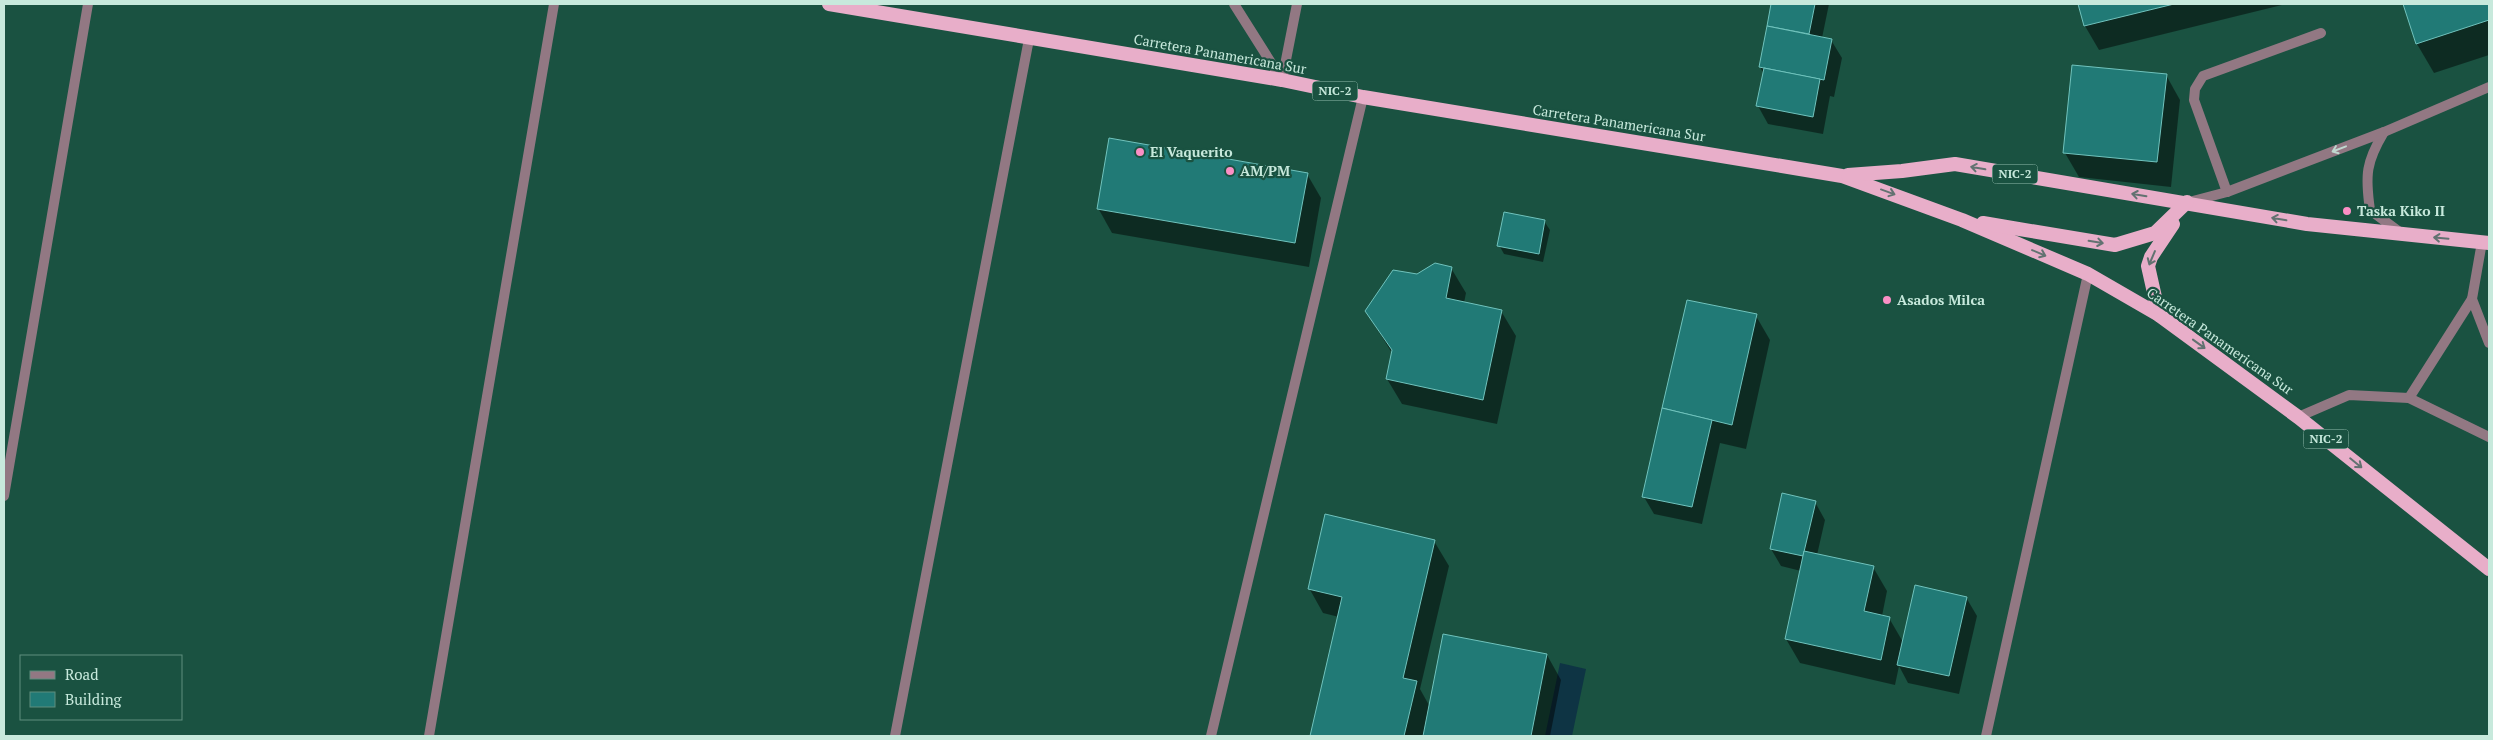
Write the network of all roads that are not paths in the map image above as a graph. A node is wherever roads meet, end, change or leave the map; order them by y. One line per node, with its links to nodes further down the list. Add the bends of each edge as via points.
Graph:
1 (88, 4): 25 (street)
2 (554, 4): 27 (street)
3 (829, 4): 7 (highway, Carretera Panamericana Sur / NIC-2)
4 (1234, 4): 8 (street)
5 (1297, 4): 8 (street)
6 (2321, 33): 13 (street, via 2203,76 2195,89 2194,100)
7 (1029, 38): 8 (highway, Carretera Panamericana Sur / NIC-2); 28 (street)
8 (1282, 80): 10 (highway, Carretera Panamericana Sur / NIC-2)
9 (2489, 87): 11 (street)
10 (1363, 97): 12 (highway, Carretera Panamericana Sur / NIC-2); 29 (street)
11 (2384, 132): 13 (street, one-way to 13); 16 (street, via 2372,152 2366,180 2370,210)
12 (1842, 176): 14 (highway, Carretera Panamericana Sur / NIC-2, one-way to 12, via 1955,164); 15 (highway, Carretera Panamericana Sur / NIC-2, one-way to 15)
13 (2227, 192): 14 (street)
14 (2187, 202): 15 (highway, one-way to 14, via 2115,245 2155,233); 16 (highway, Carretera Panamericana Sur / NIC-2, one-way to 14, via 2308,224); 20 (highway, one-way to 20, via 2148,266)
15 (1962, 220): 18 (highway, Carretera Panamericana Sur / NIC-2, one-way to 18)
16 (2404, 235): 17 (highway, Carretera Panamericana Sur / NIC-2, one-way to 16)
17 (2486, 242): 19 (street)
18 (2088, 274): 20 (highway, Carretera Panamericana Sur / NIC-2); 30 (street)
19 (2472, 299): 21 (street); 22 (street)
20 (2160, 315): 23 (highway, Carretera Panamericana Sur / NIC-2, one-way to 23)
21 (2489, 343)
22 (2409, 398): 23 (street, via 2349,395); 24 (street)
23 (2298, 417): 26 (highway, Carretera Panamericana Sur / NIC-2, one-way to 26)
24 (2489, 437)
25 (4, 496)
26 (2489, 569)
27 (429, 736)
28 (894, 736)
29 (1211, 736)
30 (1986, 736)

